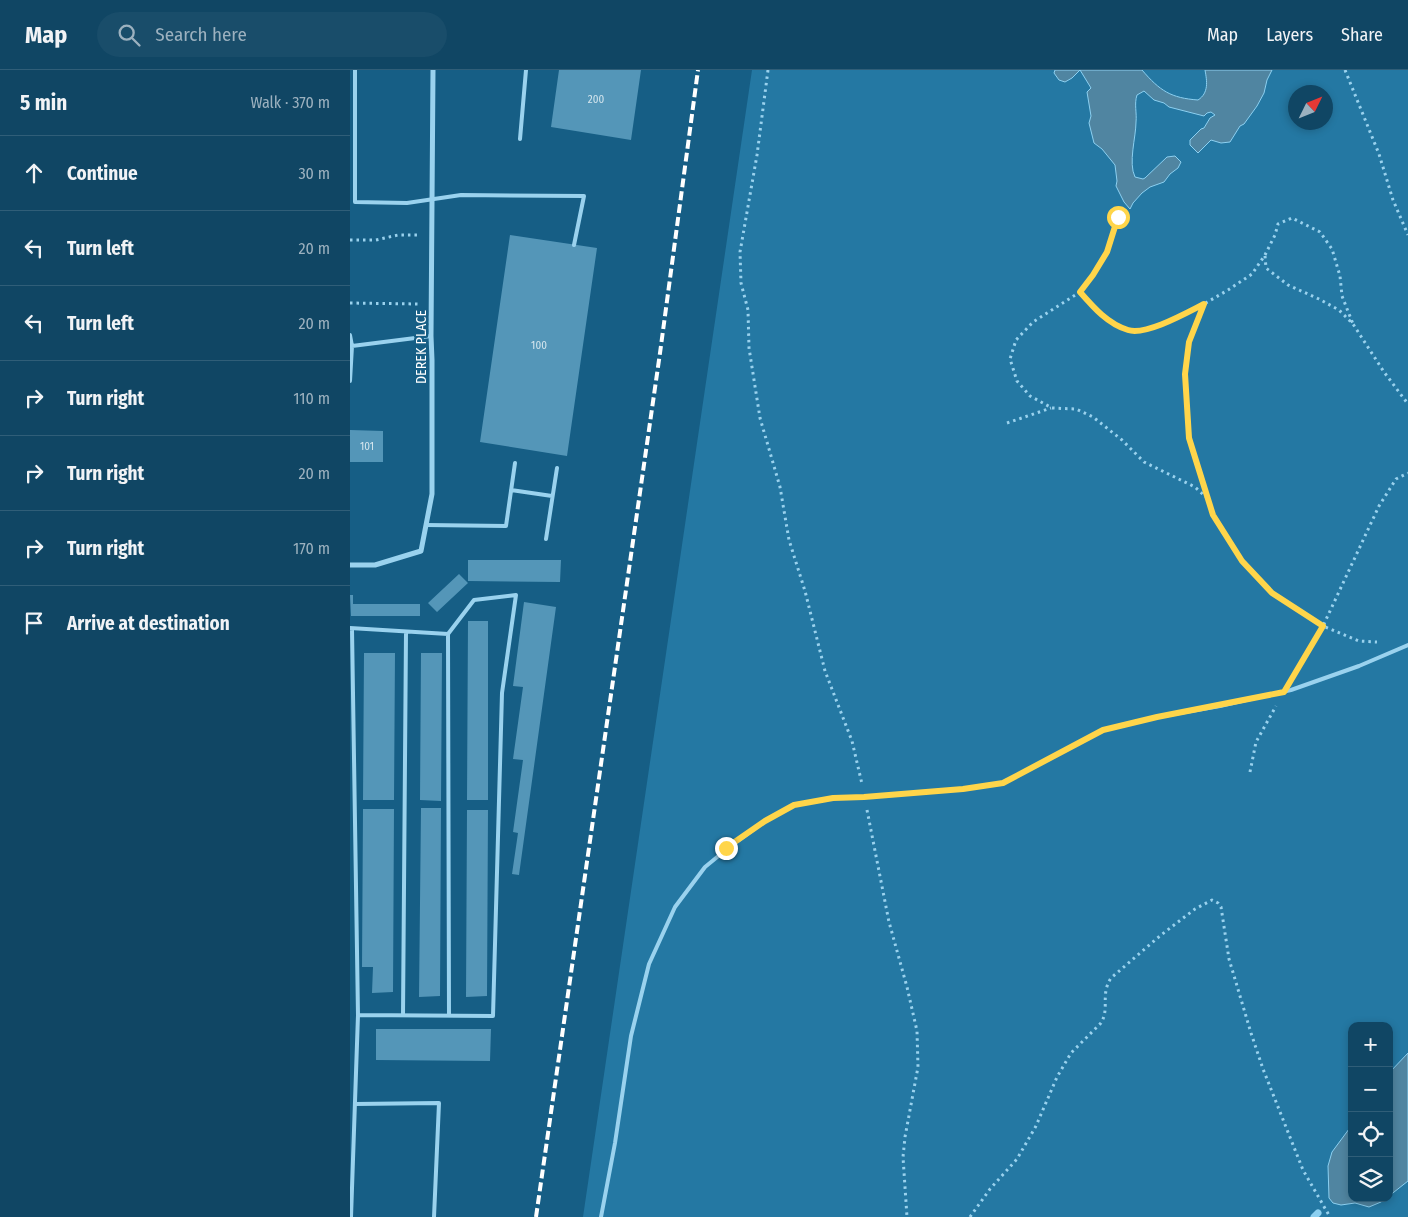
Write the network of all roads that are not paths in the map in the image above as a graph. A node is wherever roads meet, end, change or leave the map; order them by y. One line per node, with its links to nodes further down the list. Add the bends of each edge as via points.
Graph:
1 (355, 70): 6 (lane)
2 (433, 70): 5 (street, DEREK PLACE)
3 (526, 70): 4 (lane)
4 (520, 139)
5 (432, 200): 6 (lane); 7 (lane, via 461,195 584,196); 9 (street, DEREK PLACE)
6 (352, 203)
7 (574, 245)
8 (350, 335): 10 (lane)
9 (431, 336): 10 (lane); 16 (street, DEREK PLACE, via 432,494)
10 (352, 346): 11 (lane)
11 (350, 381)
12 (515, 464): 14 (lane)
13 (557, 468): 15 (lane)
14 (511, 490): 15 (lane); 16 (lane, via 506,526)
15 (552, 496): 17 (lane)
16 (426, 525): 18 (street, DEREK PLACE, via 421,551 375,565)
17 (546, 539)
18 (350, 565)
19 (351, 628): 20 (lane); 23 (lane)
20 (406, 632): 21 (lane); 24 (lane)
21 (448, 634): 25 (lane); 25 (lane, via 474,600 516,595 502,693 493,1016)
22 (1408, 645): 29 (lane, via 1284,692 1103,730 1003,783 833,798 794,805 726,848 705,866 675,907 650,964 631,1036)
23 (358, 1014): 24 (lane); 26 (lane)
24 (403, 1015): 25 (lane)
25 (449, 1015)
26 (355, 1104): 27 (lane); 28 (lane, via 439,1103)
27 (351, 1217)
28 (434, 1217)
29 (601, 1217)

